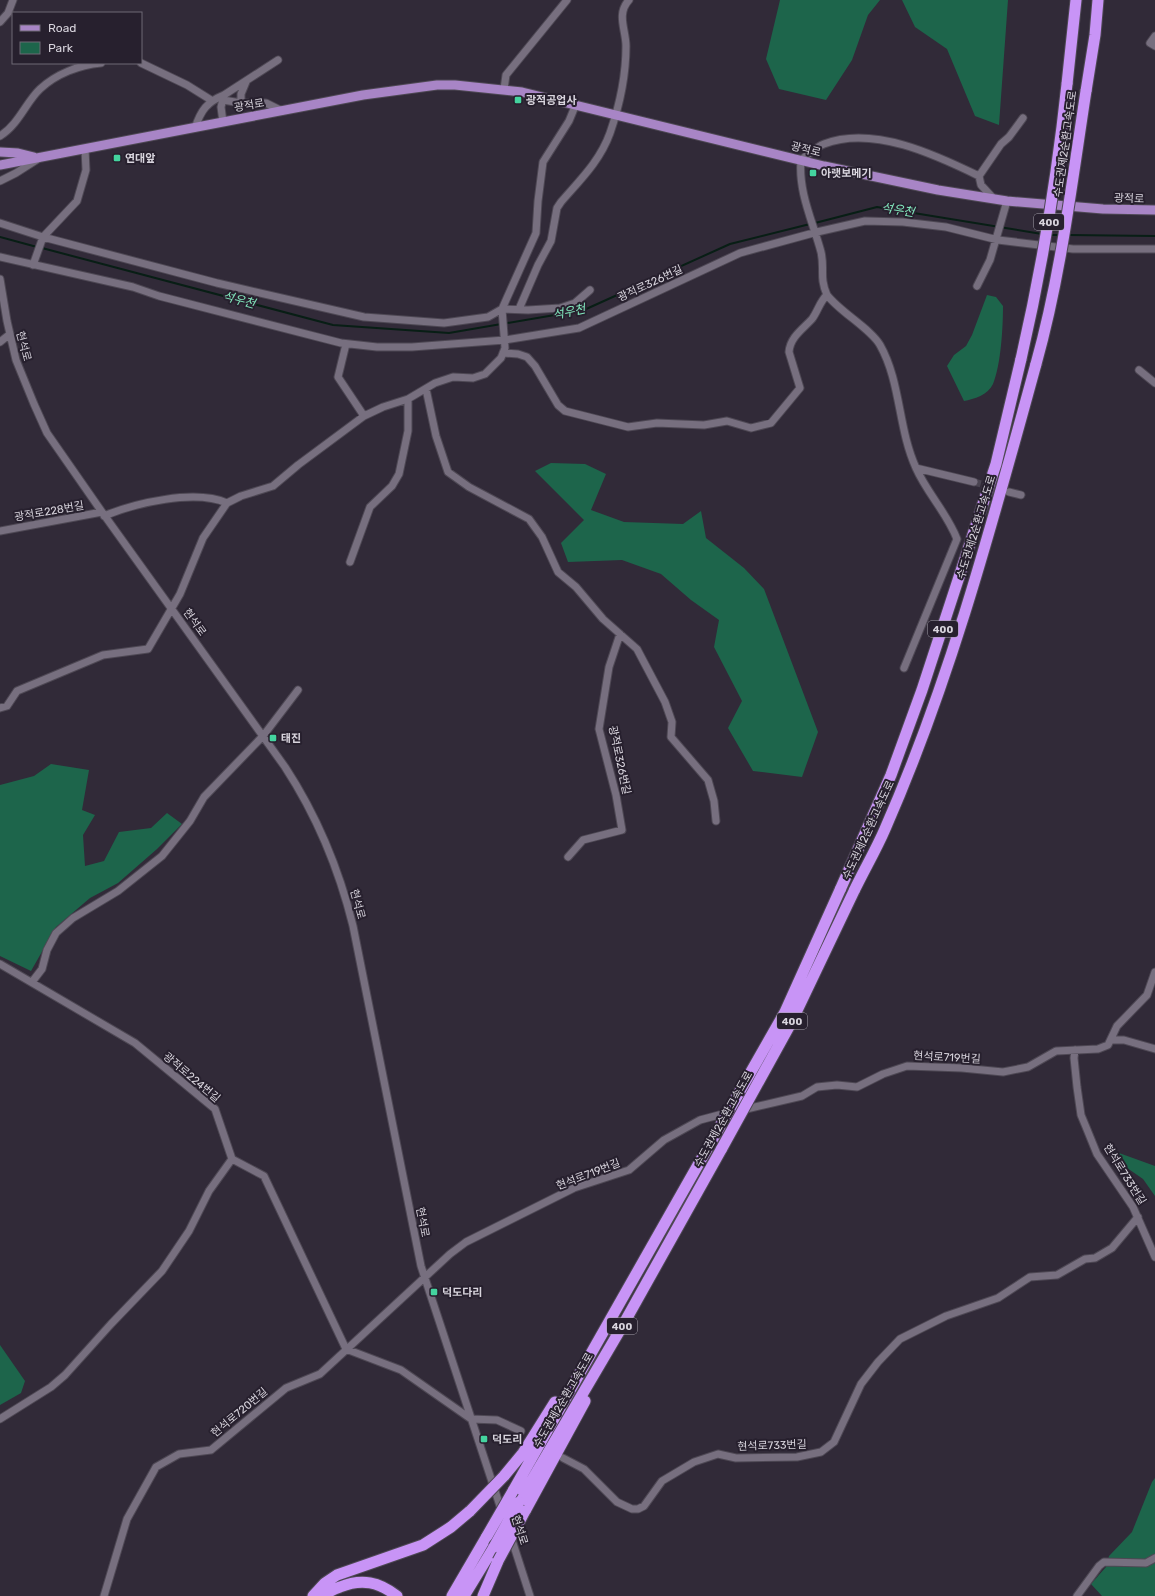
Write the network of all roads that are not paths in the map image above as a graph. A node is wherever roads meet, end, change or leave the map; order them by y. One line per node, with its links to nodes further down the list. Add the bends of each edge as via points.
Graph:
1 (13, 0): 6 (street, via 8,13)
2 (567, 0): 13 (street, via 506,75)
3 (1076, 0): 81 (highway, 수도권제2순환고속도로 / 400, bridge, via 1052,205 1021,358 996,464 928,675 891,775 785,1012)
4 (1098, 0): 84 (highway, 수도권제2순환고속도로 / 400, bridge, via 1068,215 1036,364 994,515 940,687 885,830 791,1023)
5 (627, 1): 19 (street, via 622,17 626,46 623,72)
6 (0, 22)
7 (1155, 36): 8 (street)
8 (1152, 45)
9 (278, 60): 12 (street)
10 (142, 63): 15 (street, via 187,85)
11 (95, 64): 23 (street, via 76,67 39,89 22,114)
12 (246, 82): 14 (street); 16 (street, via 241,94)
13 (504, 89): 17 (main road, 광적로); 18 (main road, 광적로, via 436,85 363,95)
14 (224, 98): 15 (street); 16 (street); 21 (street, via 221,107)
15 (211, 100): 22 (street, via 199,116)
16 (241, 103): 18 (street, via 266,103)
17 (578, 104): 19 (main road, 광적로); 46 (street, via 543,162 536,233)
18 (283, 112): 21 (main road, 광적로)
19 (614, 113): 27 (main road, 광적로); 45 (street, via 603,151 557,208 552,241 538,265)
20 (1023, 118): 29 (street, via 1001,144)
21 (224, 122): 22 (main road, 광적로)
22 (195, 128): 24 (main road, 광적로)
23 (0, 136)
24 (85, 149): 26 (main road, 광적로); 36 (street, via 86,170 77,201)
25 (0, 152): 26 (main road)
26 (39, 158): 28 (main road, 광적로); 30 (street, via 16,174)
27 (801, 160): 29 (street, via 822,144 841,139 870,138 910,147); 31 (main road, 광적로, via 901,183); 35 (street, via 800,172)
28 (0, 165)
29 (980, 176): 31 (street, via 981,185)
30 (0, 181)
31 (994, 199): 32 (main road, 광적로)
32 (1007, 201): 33 (main road, 광적로, via 1103,209); 37 (street)
33 (1155, 210)
34 (0, 223): 36 (street)
35 (815, 232): 37 (street, 광적로326번길, via 865,221 902,222 946,227); 44 (street, via 823,262 822,280); 48 (street, 광적로326번길, via 740,253 579,328)
36 (43, 237): 40 (street); 46 (street, via 217,283 364,317 444,323 488,317)
37 (996, 240): 38 (street, 광적로326번길, via 1073,249); 42 (street, via 990,260)
38 (1155, 249)
39 (0, 257): 40 (street, 광적로326번길)
40 (33, 265): 50 (street, 광적로326번길, via 133,287)
41 (0, 279): 47 (street, 현석로)
42 (977, 286)
43 (590, 290): 45 (street, via 576,303 560,308)
44 (827, 295): 51 (street, via 789,345 788,352 800,388 771,423 751,428 727,421 704,425 656,423 628,427 565,411 527,357); 57 (street, via 879,344 894,385)
45 (519, 309): 46 (street)
46 (502, 312): 48 (street)
47 (10, 334): 49 (street); 62 (street, 현석로, via 16,360 41,421)
48 (505, 340): 50 (street, 광적로326번길, via 412,347); 51 (street)
49 (0, 342)
50 (346, 344): 56 (street, via 338,377)
51 (503, 353): 54 (street, via 485,374 473,378 453,377)
52 (1138, 370): 53 (street)
53 (1155, 383)
54 (426, 389): 55 (street); 66 (street, via 442,459 448,472 469,487 529,519 542,537 558,572 576,587 603,619)
55 (408, 399): 56 (street); 64 (street, via 408,431 399,474 392,486 370,507)
56 (364, 416): 61 (street, via 273,486)
57 (916, 468): 58 (street); 67 (street, via 951,524 957,539)
58 (974, 482)
59 (1009, 492): 60 (street)
60 (1021, 495)
61 (227, 503): 62 (street, via 206,497 184,496); 65 (street, via 203,538 180,594)
62 (103, 514): 63 (street, 광적로228번길); 65 (street, 현석로)
63 (0, 531)
64 (350, 562)
65 (171, 608): 69 (street, 현석로, via 148,649 103,655 17,691 7,706); 70 (street, 현석로)
66 (620, 634): 71 (street, via 637,648 665,702 672,722 671,737 708,780); 72 (street, 광적로326번길, via 609,667 600,729 622,830 583,840)
67 (904, 668)
68 (298, 690): 70 (street)
69 (0, 708)
70 (262, 736): 75 (street, via 204,797 190,821 162,856 118,891 73,918 56,933 47,950 42,969); 83 (street, 현석로, via 308,803 344,892)
71 (716, 821)
72 (568, 857)
73 (0, 964): 75 (street, 광적로224번길)
74 (1155, 972): 76 (street, via 1146,995 1116,1026)
75 (32, 982): 79 (street, 광적로224번길, via 135,1043 215,1109)
76 (1111, 1040): 77 (street, via 1124,1040); 78 (street, 현석로719번길, via 1108,1045 1098,1049)
77 (1155, 1048)
78 (1075, 1050): 80 (street, 현석로733번길, via 1077,1087 1086,1127 1097,1154); 83 (street, 현석로719번길, via 1056,1051 1028,1067 1003,1072 907,1066 857,1087 817,1087 802,1096 713,1115 664,1140 630,1170 574,1188 466,1242)
79 (232, 1159): 85 (street, via 264,1176); 86 (street, via 209,1191 189,1231 162,1272 66,1375)
80 (1138, 1217): 82 (street, 현석로733번길); 89 (street, 현석로733번길, via 1112,1248 1095,1258 1085,1259 1057,1275 1030,1277 998,1298 946,1316 900,1339 861,1384 834,1442 821,1452 797,1457 736,1458 718,1454 694,1462 662,1481 644,1506 638,1509 617,1502 584,1469)
81 (653, 1243): 92 (highway, bridge, via 523,1453 470,1512 451,1528 423,1545 337,1575); 95 (highway, 수도권제2순환고속도로 / 400, bridge)
82 (1155, 1257)
83 (424, 1279): 85 (street, 현석로720번길); 87 (street, 현석로)
84 (623, 1325): 96 (highway, 수도권제2순환고속도로 / 400, bridge); 97 (highway, bridge, via 581,1411 498,1562)
85 (346, 1349): 87 (street, via 401,1370); 91 (street, 현석로720번길, via 320,1374 286,1388 211,1450 179,1454 156,1467 126,1519)
86 (0, 1419)
87 (472, 1419): 88 (street, via 497,1420); 98 (street, 현석로)
88 (521, 1431)
89 (563, 1458)
90 (1155, 1558): 99 (street, via 1146,1563 1104,1562)
91 (104, 1596)
92 (313, 1596)
93 (324, 1596): 94 (highway, via 346,1584 362,1581 376,1583)
94 (397, 1596)
95 (452, 1596)
96 (464, 1596)
97 (483, 1596)
98 (530, 1596)
99 (1077, 1596)

